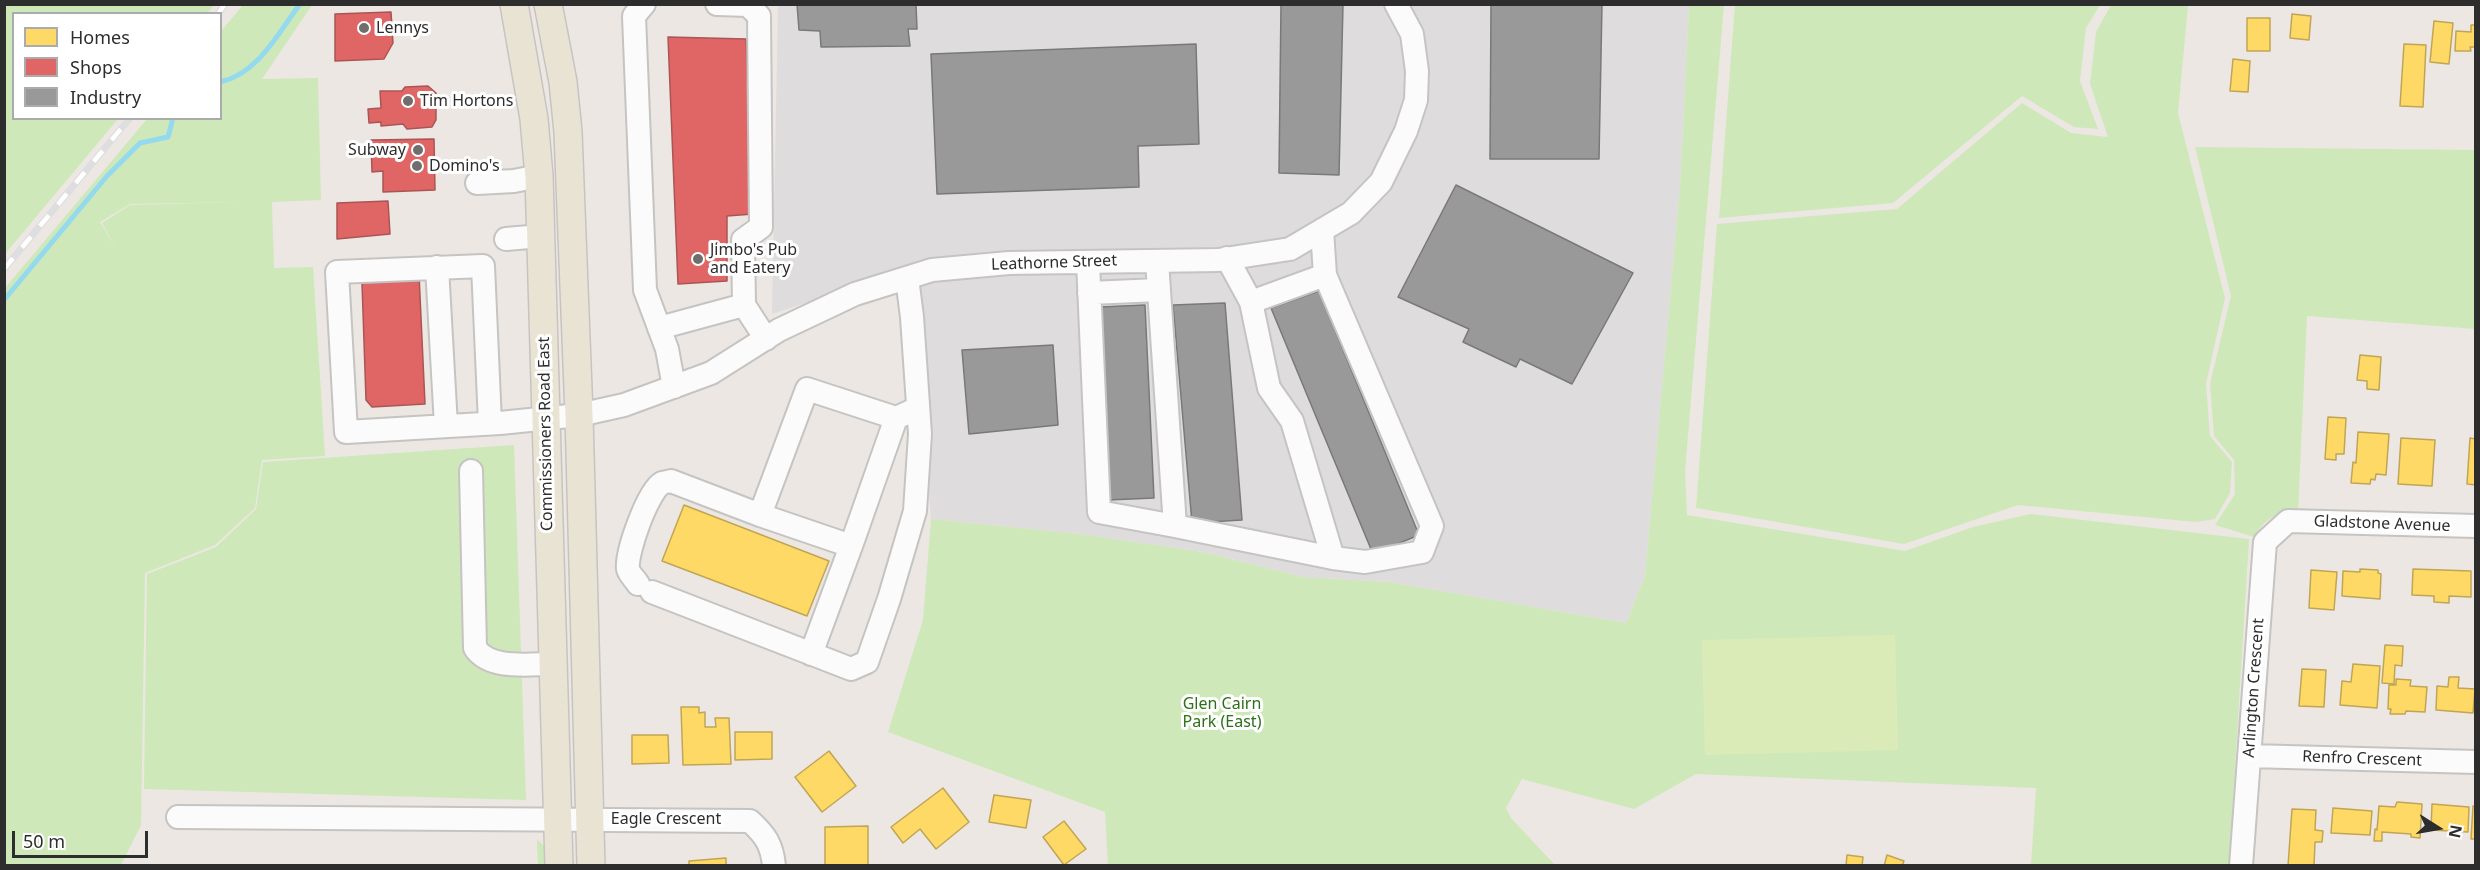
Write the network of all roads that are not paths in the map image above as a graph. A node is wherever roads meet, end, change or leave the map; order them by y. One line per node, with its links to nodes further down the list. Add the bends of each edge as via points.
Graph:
1 (514, 4): 8 (main road, Commissioners Road East, via 534,119)
2 (548, 4): 7 (main road, Commissioners Road East)
3 (566, 4): 7 (main road)
4 (644, 4): 24 (street, via 634,16 645,290)
5 (717, 4): 23 (street, via 748,5 759,16 761,227 743,240)
6 (1396, 4): 10 (street, Leathorne Street, via 1412,34 1417,70 1416,100 1406,131 1381,182 1351,213)
7 (563, 82): 28 (main road, Commissioners Road East)
8 (539, 177): 9 (street); 11 (main road, Commissioners Road East)
9 (477, 183)
10 (1322, 230): 13 (street, Leathorne Street, via 1290,249); 18 (street)
11 (541, 236): 12 (street); 29 (main road, Commissioners Road East)
12 (506, 239)
13 (1258, 254): 14 (street, Leathorne Street); 22 (street)
14 (1227, 258): 15 (street, Leathorne Street); 22 (street)
15 (1157, 261): 16 (street, Leathorne Street); 20 (street)
16 (1088, 262): 19 (street, Leathorne Street, via 1009,263 932,270); 21 (street)
17 (437, 267): 31 (street, via 483,266); 32 (street); 32 (street, Leathorne Street, via 337,272 346,432)
18 (1325, 275): 22 (street); 39 (street, via 1432,526 1422,552 1365,562)
19 (907, 278): 25 (street, Leathorne Street, via 855,294); 27 (street)
20 (1159, 290): 21 (street); 36 (street)
21 (1089, 293): 36 (street, via 1099,512)
22 (1251, 302): 39 (street, via 1269,388 1292,421)
23 (744, 305): 24 (street); 25 (street)
24 (659, 328): 26 (street)
25 (766, 339): 26 (street, Leathorne Street, via 711,373)
26 (674, 387): 28 (street, Leathorne Street, via 624,405)
27 (918, 408): 30 (street); 40 (street, via 915,511 867,662 851,669)
28 (579, 415): 29 (street, Leathorne Street); 46 (main road, Commissioners Road East)
29 (545, 416): 31 (street, Leathorne Street); 41 (main road, Commissioners Road East)
30 (896, 417): 34 (street, via 807,388); 38 (street)
31 (490, 423): 32 (street, Leathorne Street)
32 (446, 426)
33 (471, 471): 41 (street, via 475,648 482,658 496,662)
34 (760, 515): 38 (street); 40 (street, via 671,481 661,483 628,555 628,571 645,588)
35 (2288, 521): 37 (street, Gladstone Avenue); 42 (street, Arlington Crescent, via 2265,542)
36 (1175, 526): 39 (street)
37 (2475, 526)
38 (851, 546): 40 (street)
39 (1333, 558)
40 (811, 654)
41 (552, 664): 45 (main road, Commissioners Road East)
42 (2249, 756): 43 (street, Renfro Crescent); 50 (street, Arlington Crescent)
43 (2475, 762)
44 (178, 818): 45 (street, Eagle Crescent)
45 (558, 819): 46 (street, Eagle Crescent); 47 (main road, Commissioners Road East)
46 (591, 819): 48 (main road, Commissioners Road East); 49 (street, Eagle Crescent, via 750,821 767,837)
47 (559, 866)
48 (591, 866)
49 (774, 866)
50 (2241, 866)

